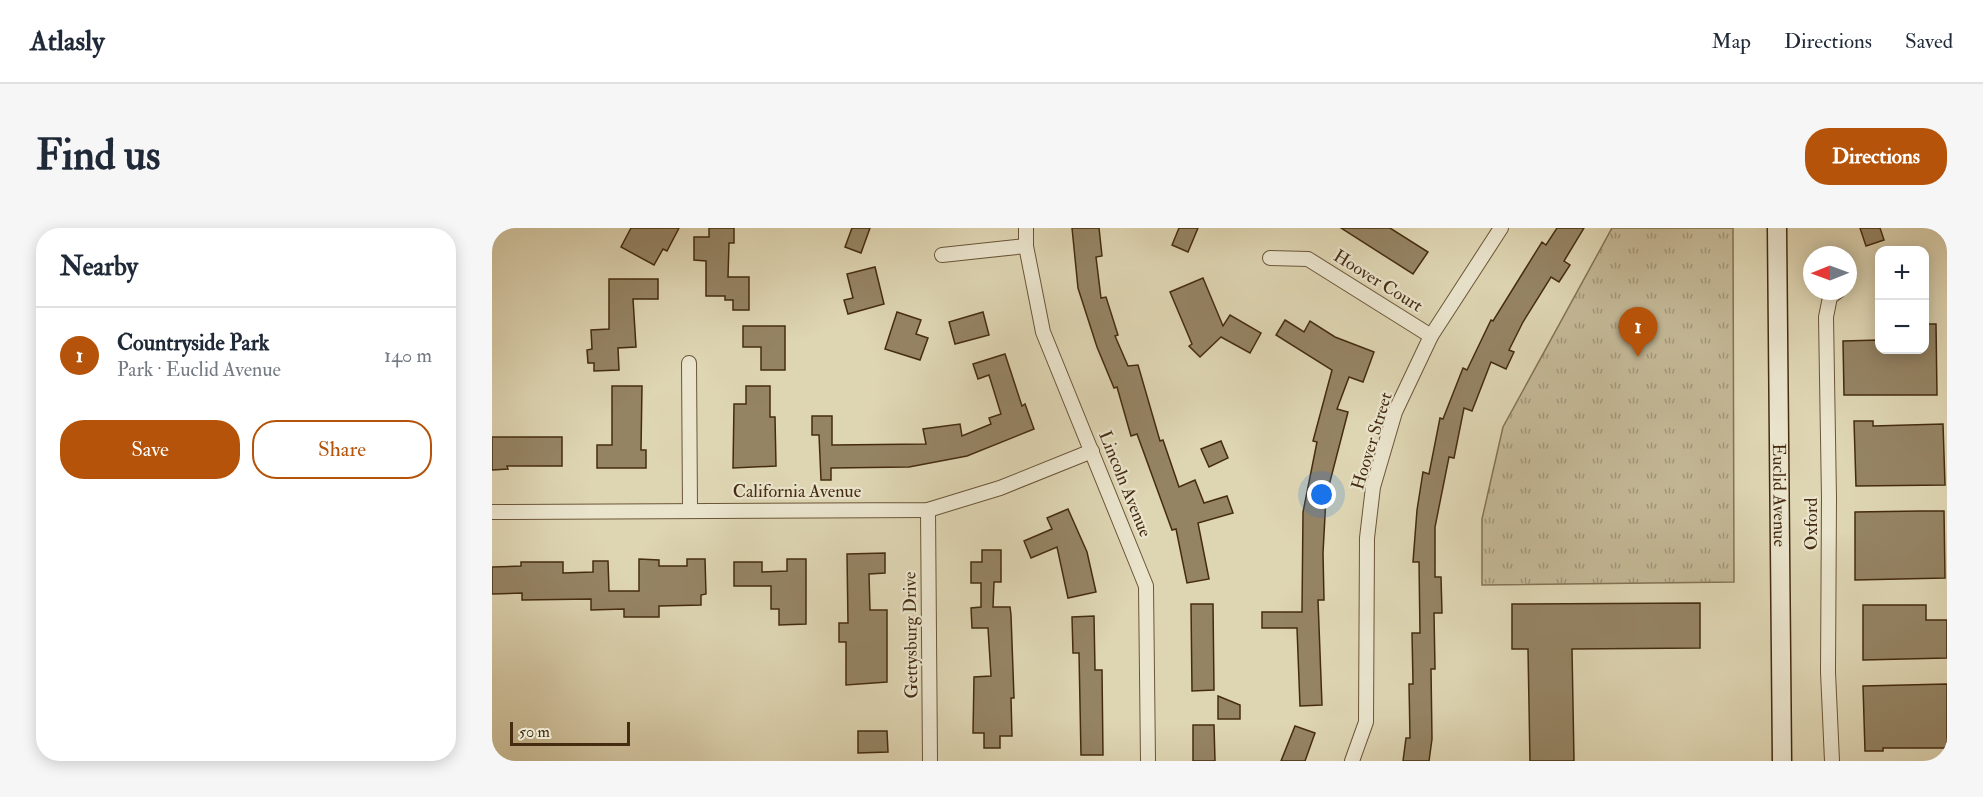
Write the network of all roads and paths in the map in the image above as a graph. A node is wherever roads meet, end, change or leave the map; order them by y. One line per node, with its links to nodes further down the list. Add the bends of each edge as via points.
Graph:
1 (1026, 228): 4 (street, Lincoln Avenue)
2 (1501, 228): 8 (street, Hoover Street)
3 (1777, 228): 17 (main road, Euclid Avenue)
4 (1026, 246): 5 (street); 10 (street, Lincoln Avenue, via 1043,332)
5 (942, 255)
6 (1270, 258): 8 (street, Hoover Court, via 1308,259)
7 (1829, 300): 18 (street, Oxford, via 1826,317 1828,672)
8 (1431, 336): 16 (street, Hoover Street, via 1395,412 1373,487 1367,538 1366,722)
9 (689, 363): 11 (street)
10 (1092, 451): 12 (street, California Avenue, via 1000,488); 15 (street, Lincoln Avenue, via 1146,586)
11 (690, 510): 12 (street, California Avenue); 13 (street, California Avenue)
12 (928, 510): 14 (street, Gettysburg Drive)
13 (492, 512)
14 (930, 761)
15 (1148, 761)
16 (1352, 761)
17 (1782, 761)
18 (1832, 761)

